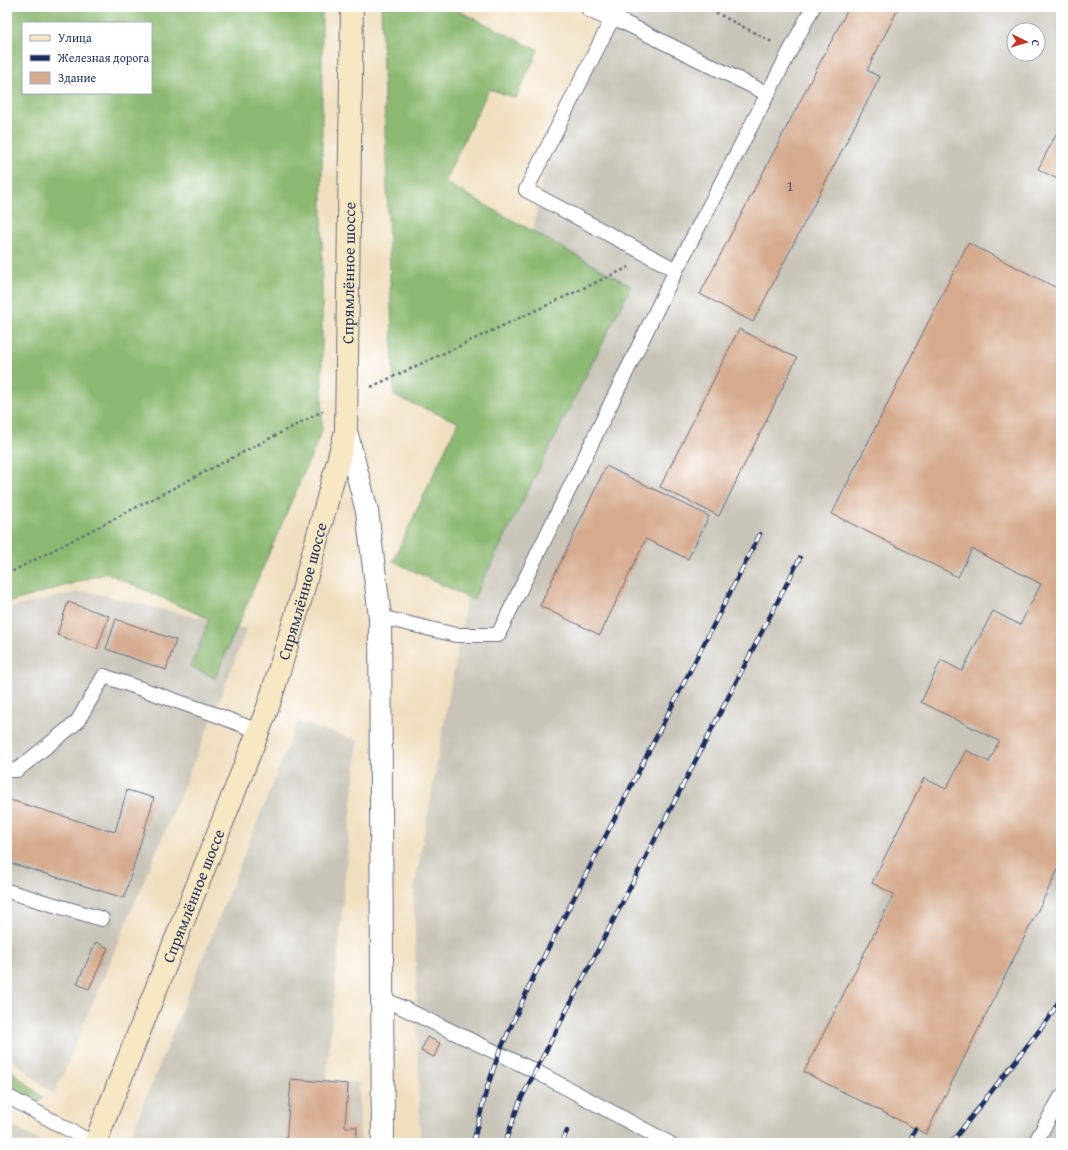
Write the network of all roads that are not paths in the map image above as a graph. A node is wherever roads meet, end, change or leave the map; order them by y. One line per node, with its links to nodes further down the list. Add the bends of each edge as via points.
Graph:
1 (352, 7): 7 (main road, Спрямлённое шоссе)
2 (592, 7): 4 (street)
3 (813, 7): 5 (lane)
4 (615, 12): 5 (lane); 6 (lane, via 526,190)
5 (768, 94): 6 (lane)
6 (676, 270): 8 (lane, via 498,635 456,635)
7 (346, 431): 8 (street, via 367,511); 9 (main road, Спрямлённое шоссе, via 298,609 268,707)
8 (380, 617): 13 (street)
9 (258, 731): 10 (lane, via 104,676 77,722 17,770); 16 (main road, Спрямлённое шоссе)
10 (7, 770)
11 (7, 891): 12 (lane)
12 (102, 919)
13 (382, 998): 17 (street); 18 (lane, via 535,1071)
14 (7, 1096): 16 (lane)
15 (1061, 1097): 19 (lane)
16 (94, 1143)
17 (383, 1143)
18 (669, 1143)
19 (1035, 1143)

